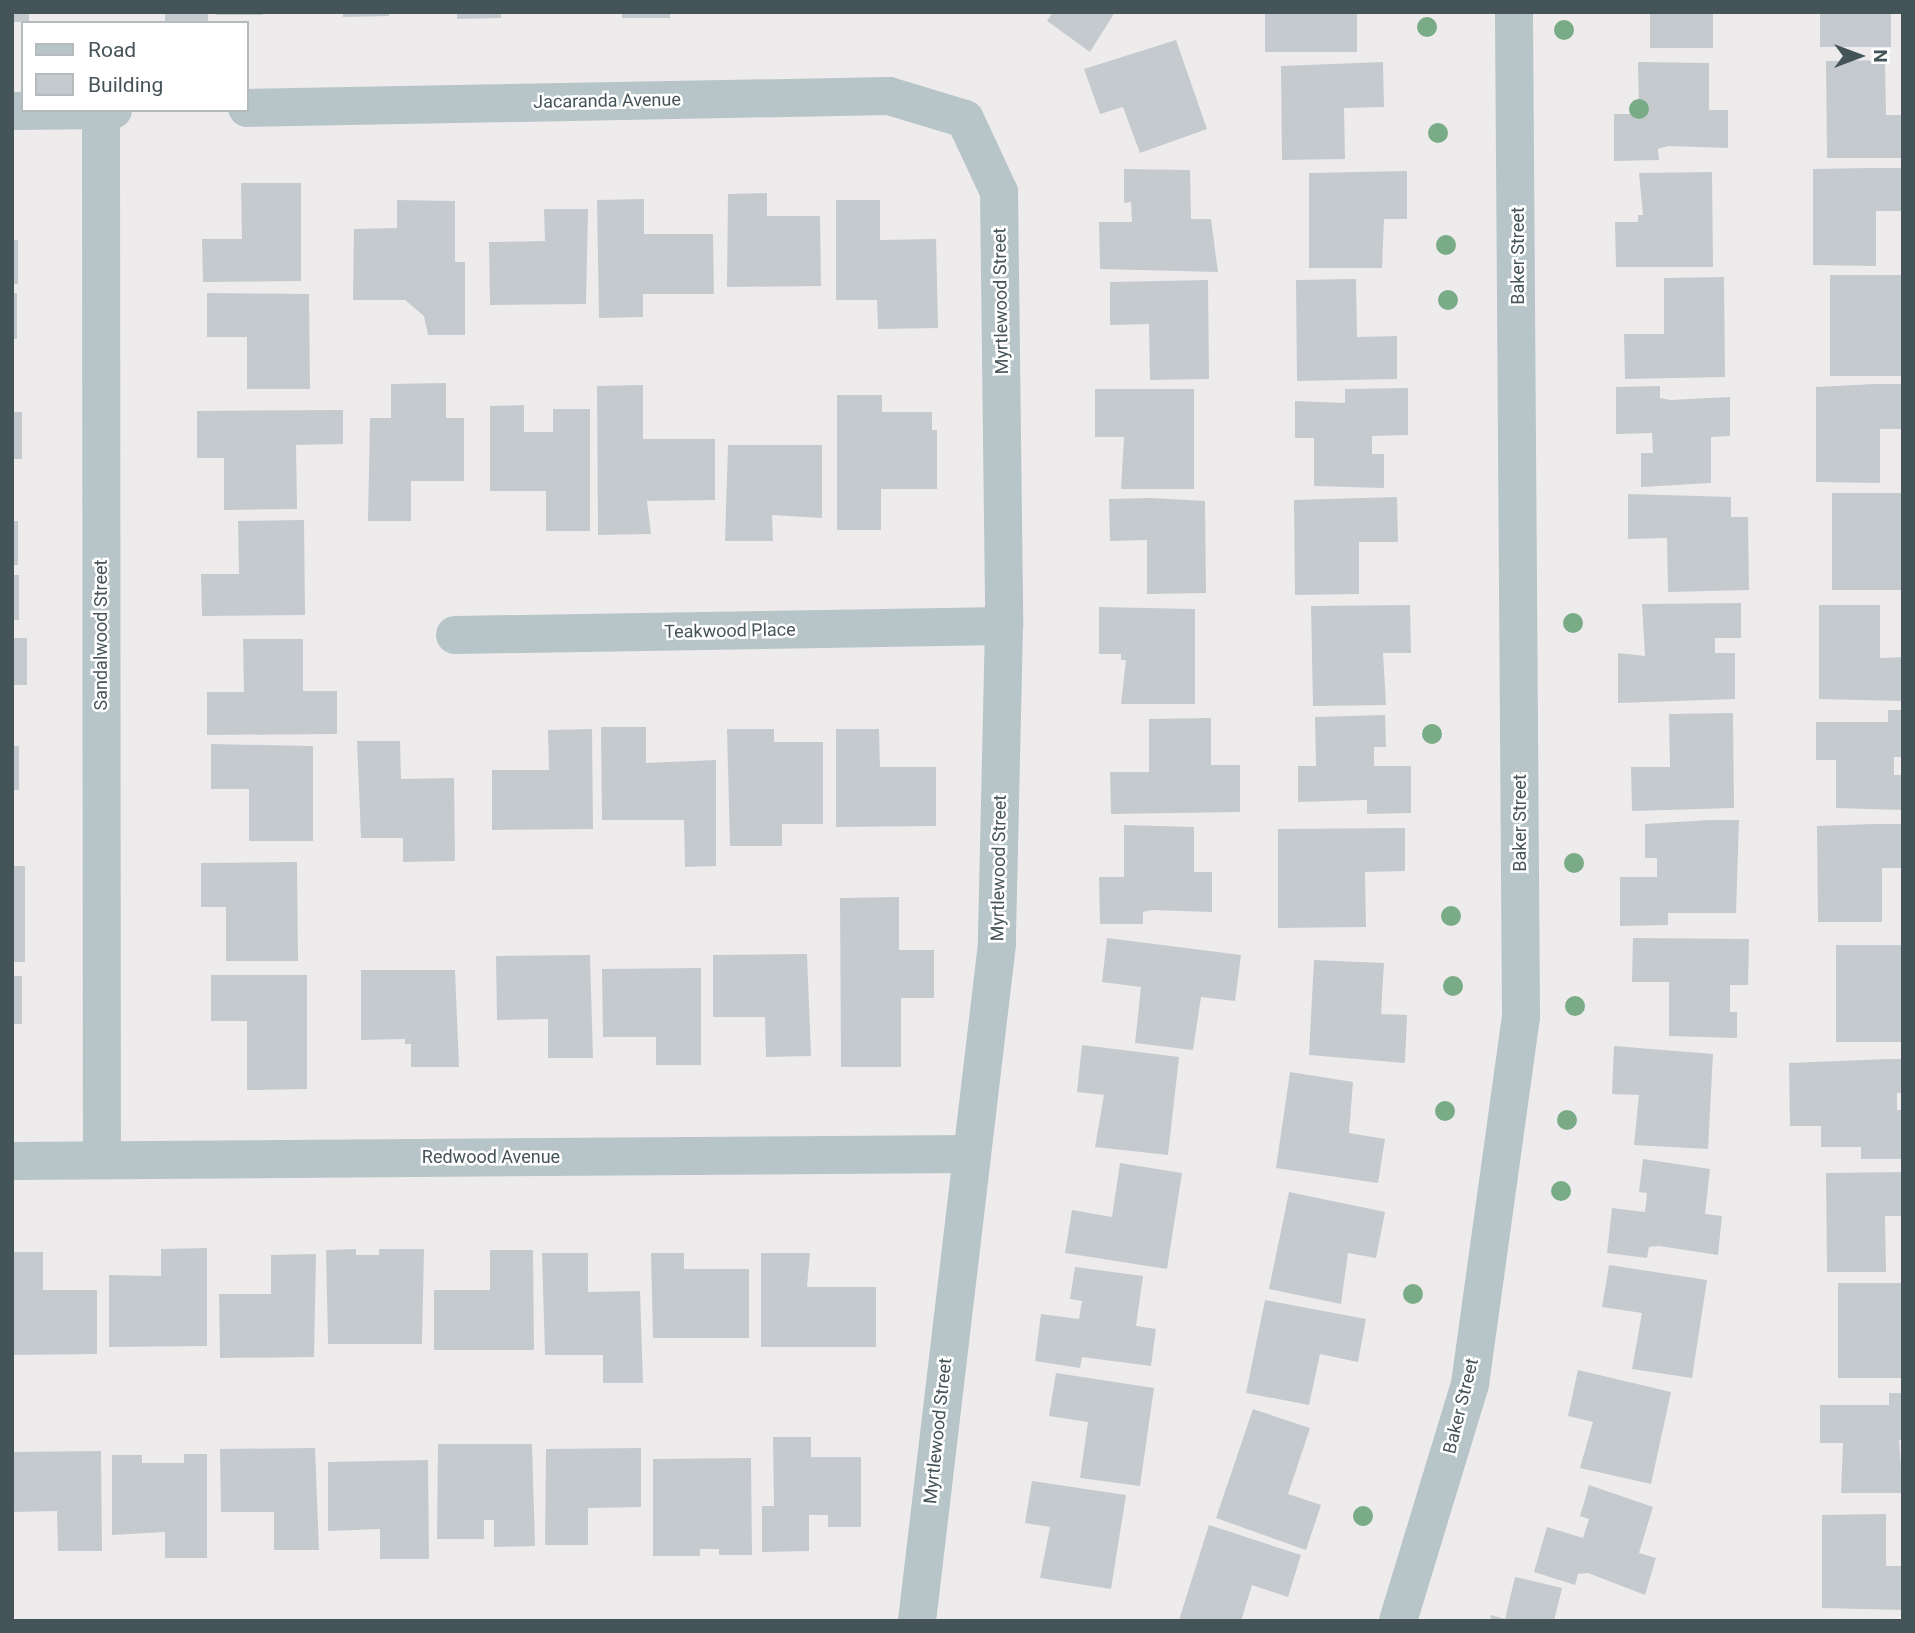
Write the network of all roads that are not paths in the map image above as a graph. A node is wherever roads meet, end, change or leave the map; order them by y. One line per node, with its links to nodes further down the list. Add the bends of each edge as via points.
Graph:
1 (1514, 12): 11 (street, Baker Street, via 1521,1017 1470,1384)
2 (248, 108): 4 (street, Jacaranda Avenue, via 889,96)
3 (101, 112): 8 (street, Sandalwood Street)
4 (965, 119): 5 (street, Myrtlewood Street, via 999,192)
5 (1004, 626): 6 (street, Teakwood Place); 7 (street, Myrtlewood Street, via 997,944)
6 (455, 635)
7 (969, 1154): 8 (street, Redwood Avenue); 10 (street, Myrtlewood Street)
8 (102, 1159): 9 (street, Redwood Avenue)
9 (12, 1161)
10 (917, 1621)
11 (1398, 1621)

